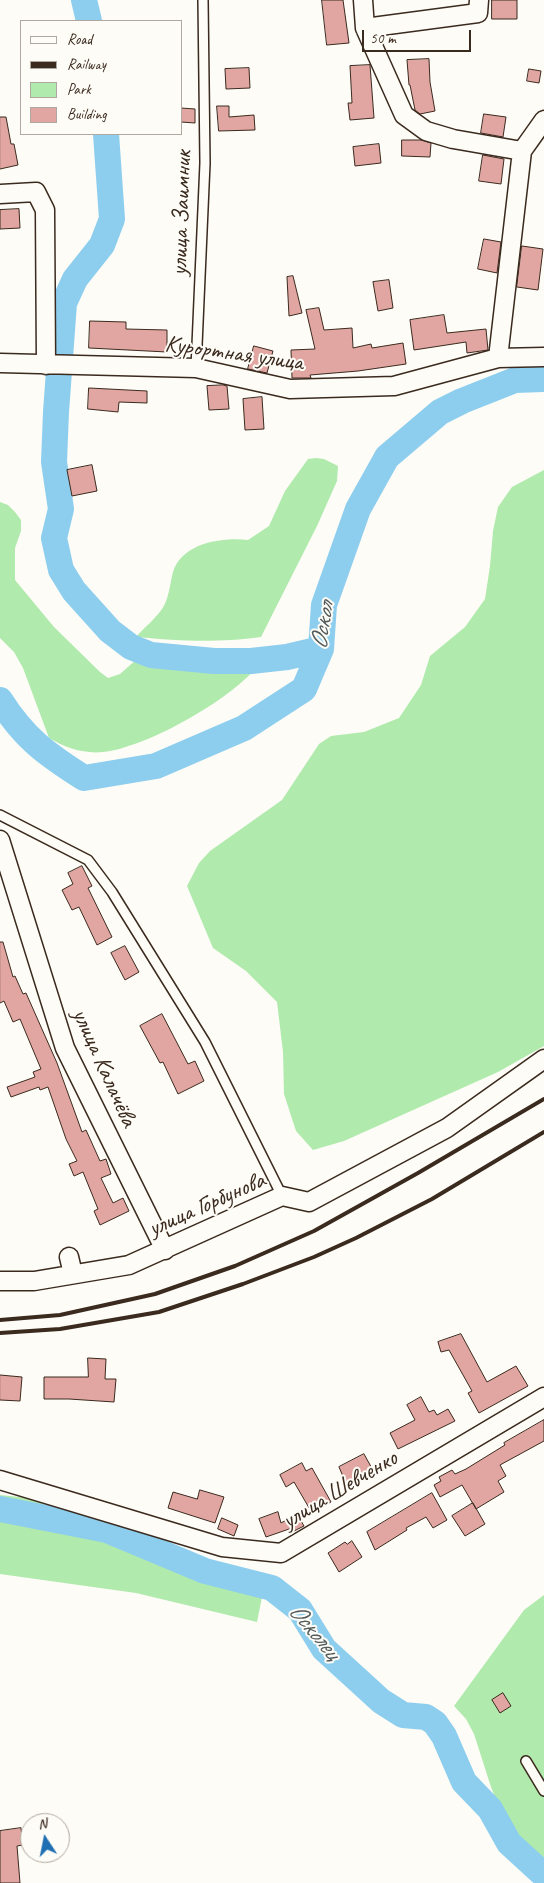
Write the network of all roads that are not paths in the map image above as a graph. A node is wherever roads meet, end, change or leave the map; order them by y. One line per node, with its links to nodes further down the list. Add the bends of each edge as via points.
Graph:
1 (203, 0): 12 (lane, улица Заимник, via 205,163)
2 (364, 0): 4 (street)
3 (479, 0): 4 (street, via 478,13)
4 (365, 28): 6 (street, via 404,115 426,132)
5 (544, 120): 6 (street)
6 (522, 151): 9 (street)
7 (0, 194): 11 (street, via 36,192 45,210)
8 (544, 357): 9 (street, Курортная улица)
9 (498, 358): 12 (street, Курортная улица, via 394,386 290,389)
10 (0, 363): 11 (street, Курортная улица)
11 (55, 365): 12 (street, Курортная улица)
12 (196, 368)
13 (0, 815): 16 (lane, via 88,860 112,892 205,1042)
14 (0, 840): 17 (street, улица Калачёва, via 65,1048)
15 (544, 1059): 16 (street, улица Горбунова, via 447,1128 309,1202)
16 (282, 1196): 17 (street, улица Горбунова)
17 (164, 1250): 18 (street, улица Горбунова, via 129,1265 71,1266 34,1281)
18 (0, 1281)
19 (544, 1397): 20 (street, улица Шевченко, via 281,1553 222,1548)
20 (0, 1480)
21 (526, 1761): 22 (lane)
22 (544, 1791)

